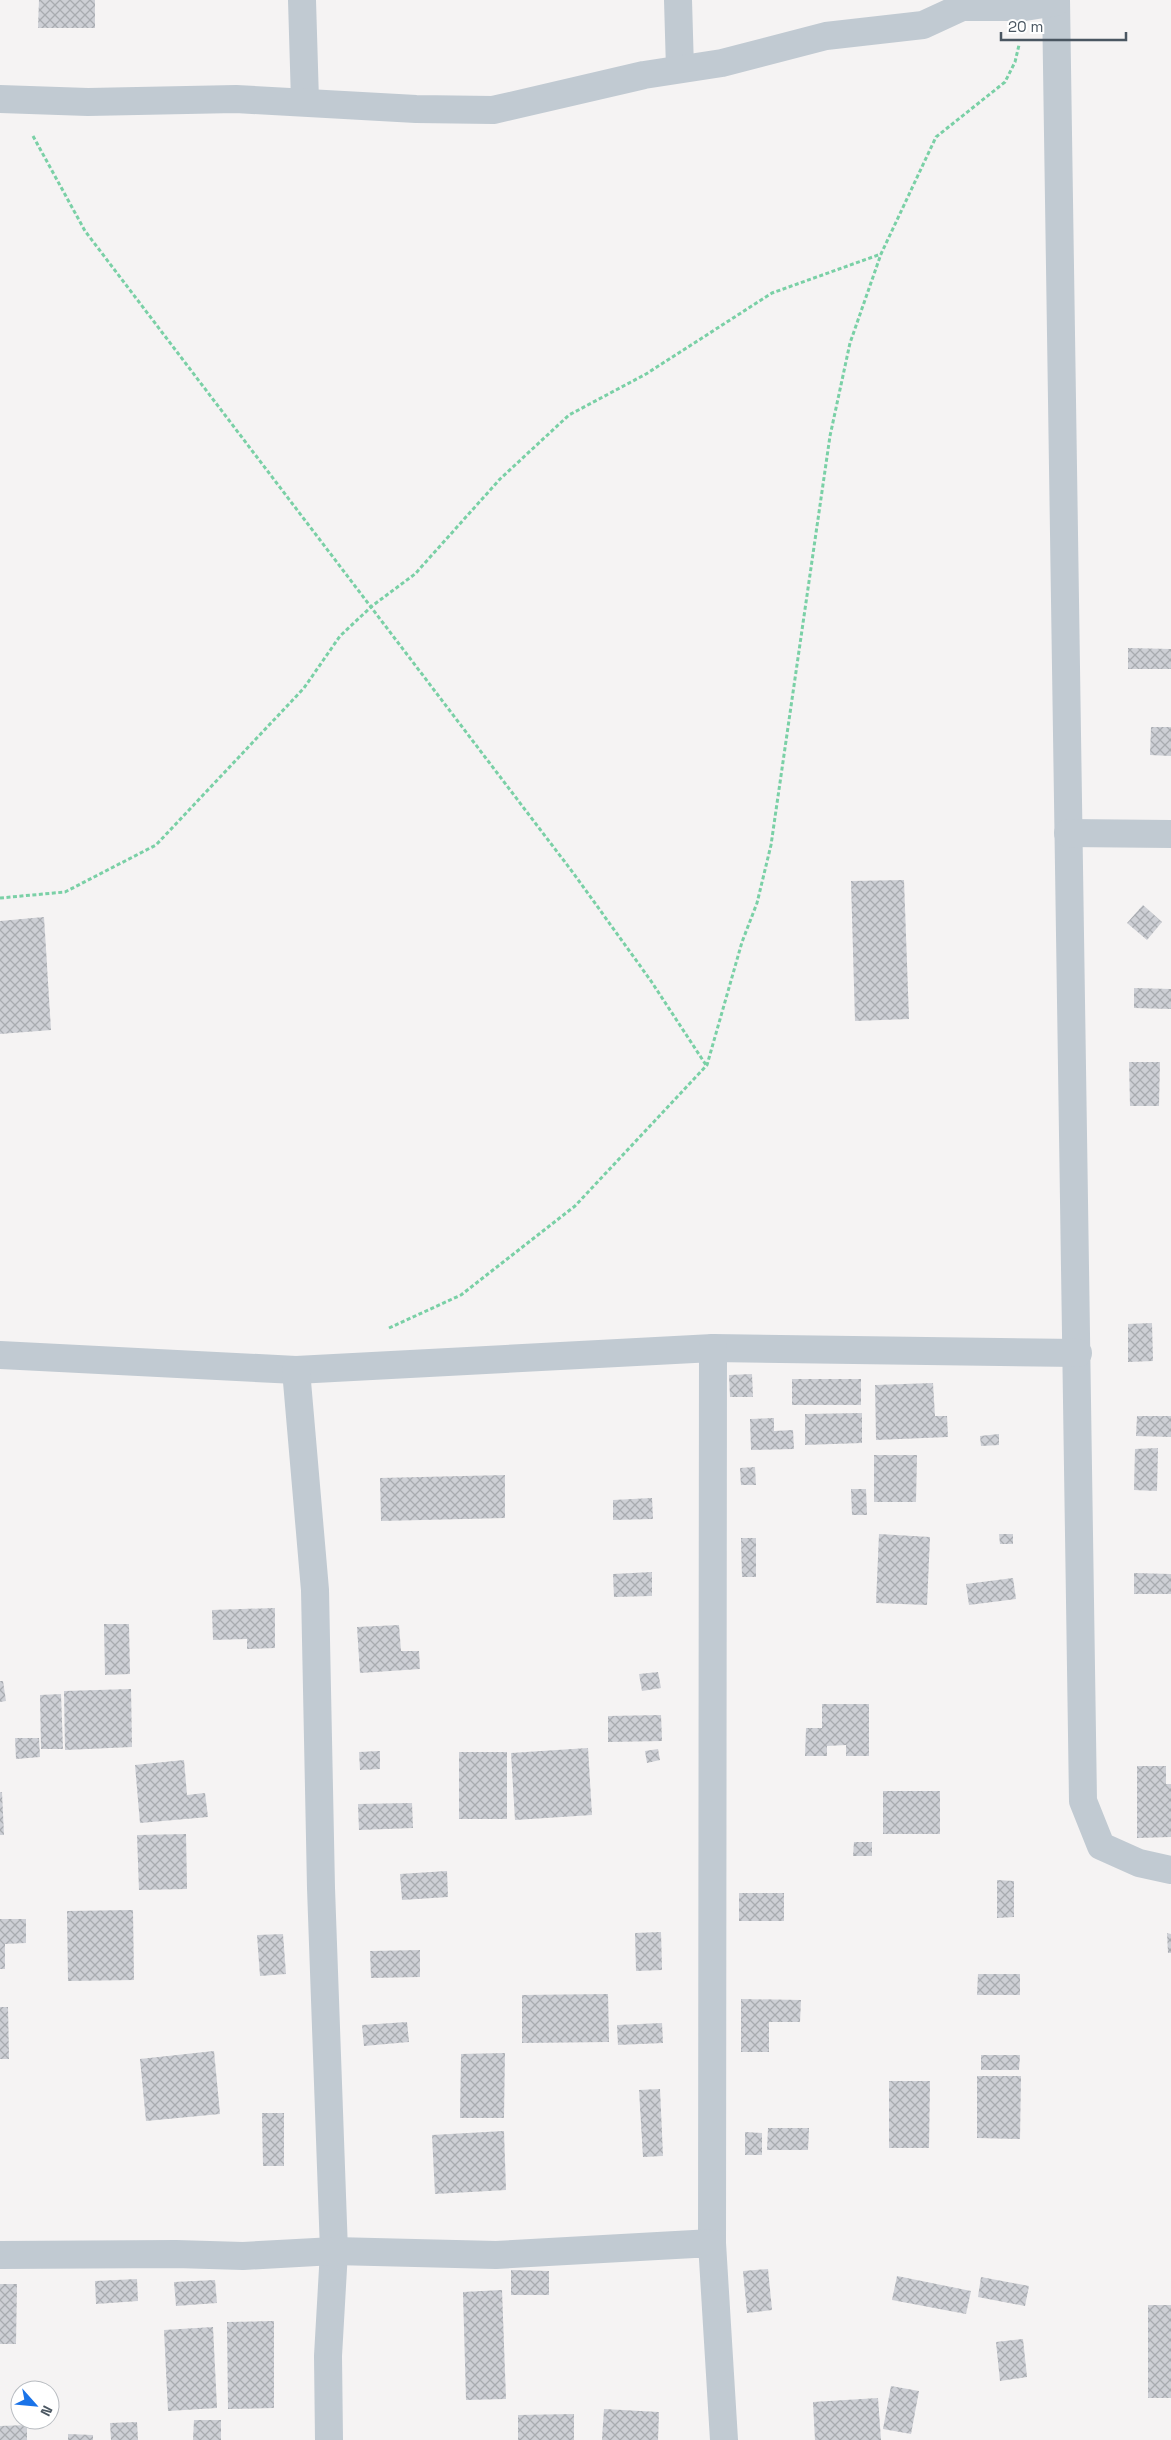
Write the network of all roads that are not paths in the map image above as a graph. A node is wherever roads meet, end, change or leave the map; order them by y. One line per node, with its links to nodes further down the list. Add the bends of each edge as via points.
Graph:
1 (302, 0): 6 (street)
2 (678, 0): 4 (street)
3 (1056, 1): 4 (street, via 1025,7 962,7 923,25 826,36 722,63); 7 (street)
4 (680, 69): 6 (street, via 493,110 416,109)
5 (7, 100): 6 (street)
6 (305, 101)
7 (1068, 833): 8 (street); 10 (street)
8 (1171, 834)
9 (713, 1348): 10 (street); 12 (street); 14 (street)
10 (1078, 1353): 13 (street, via 1083,1801 1101,1846 1139,1862)
11 (0, 1355): 12 (street)
12 (296, 1370): 15 (street, via 316,1590 321,1888)
13 (1171, 1870)
14 (712, 2243): 15 (street, via 496,2255); 18 (street)
15 (334, 2251): 16 (street, via 244,2256); 17 (street, via 328,2356)
16 (0, 2255)
17 (329, 2440)
18 (724, 2440)

